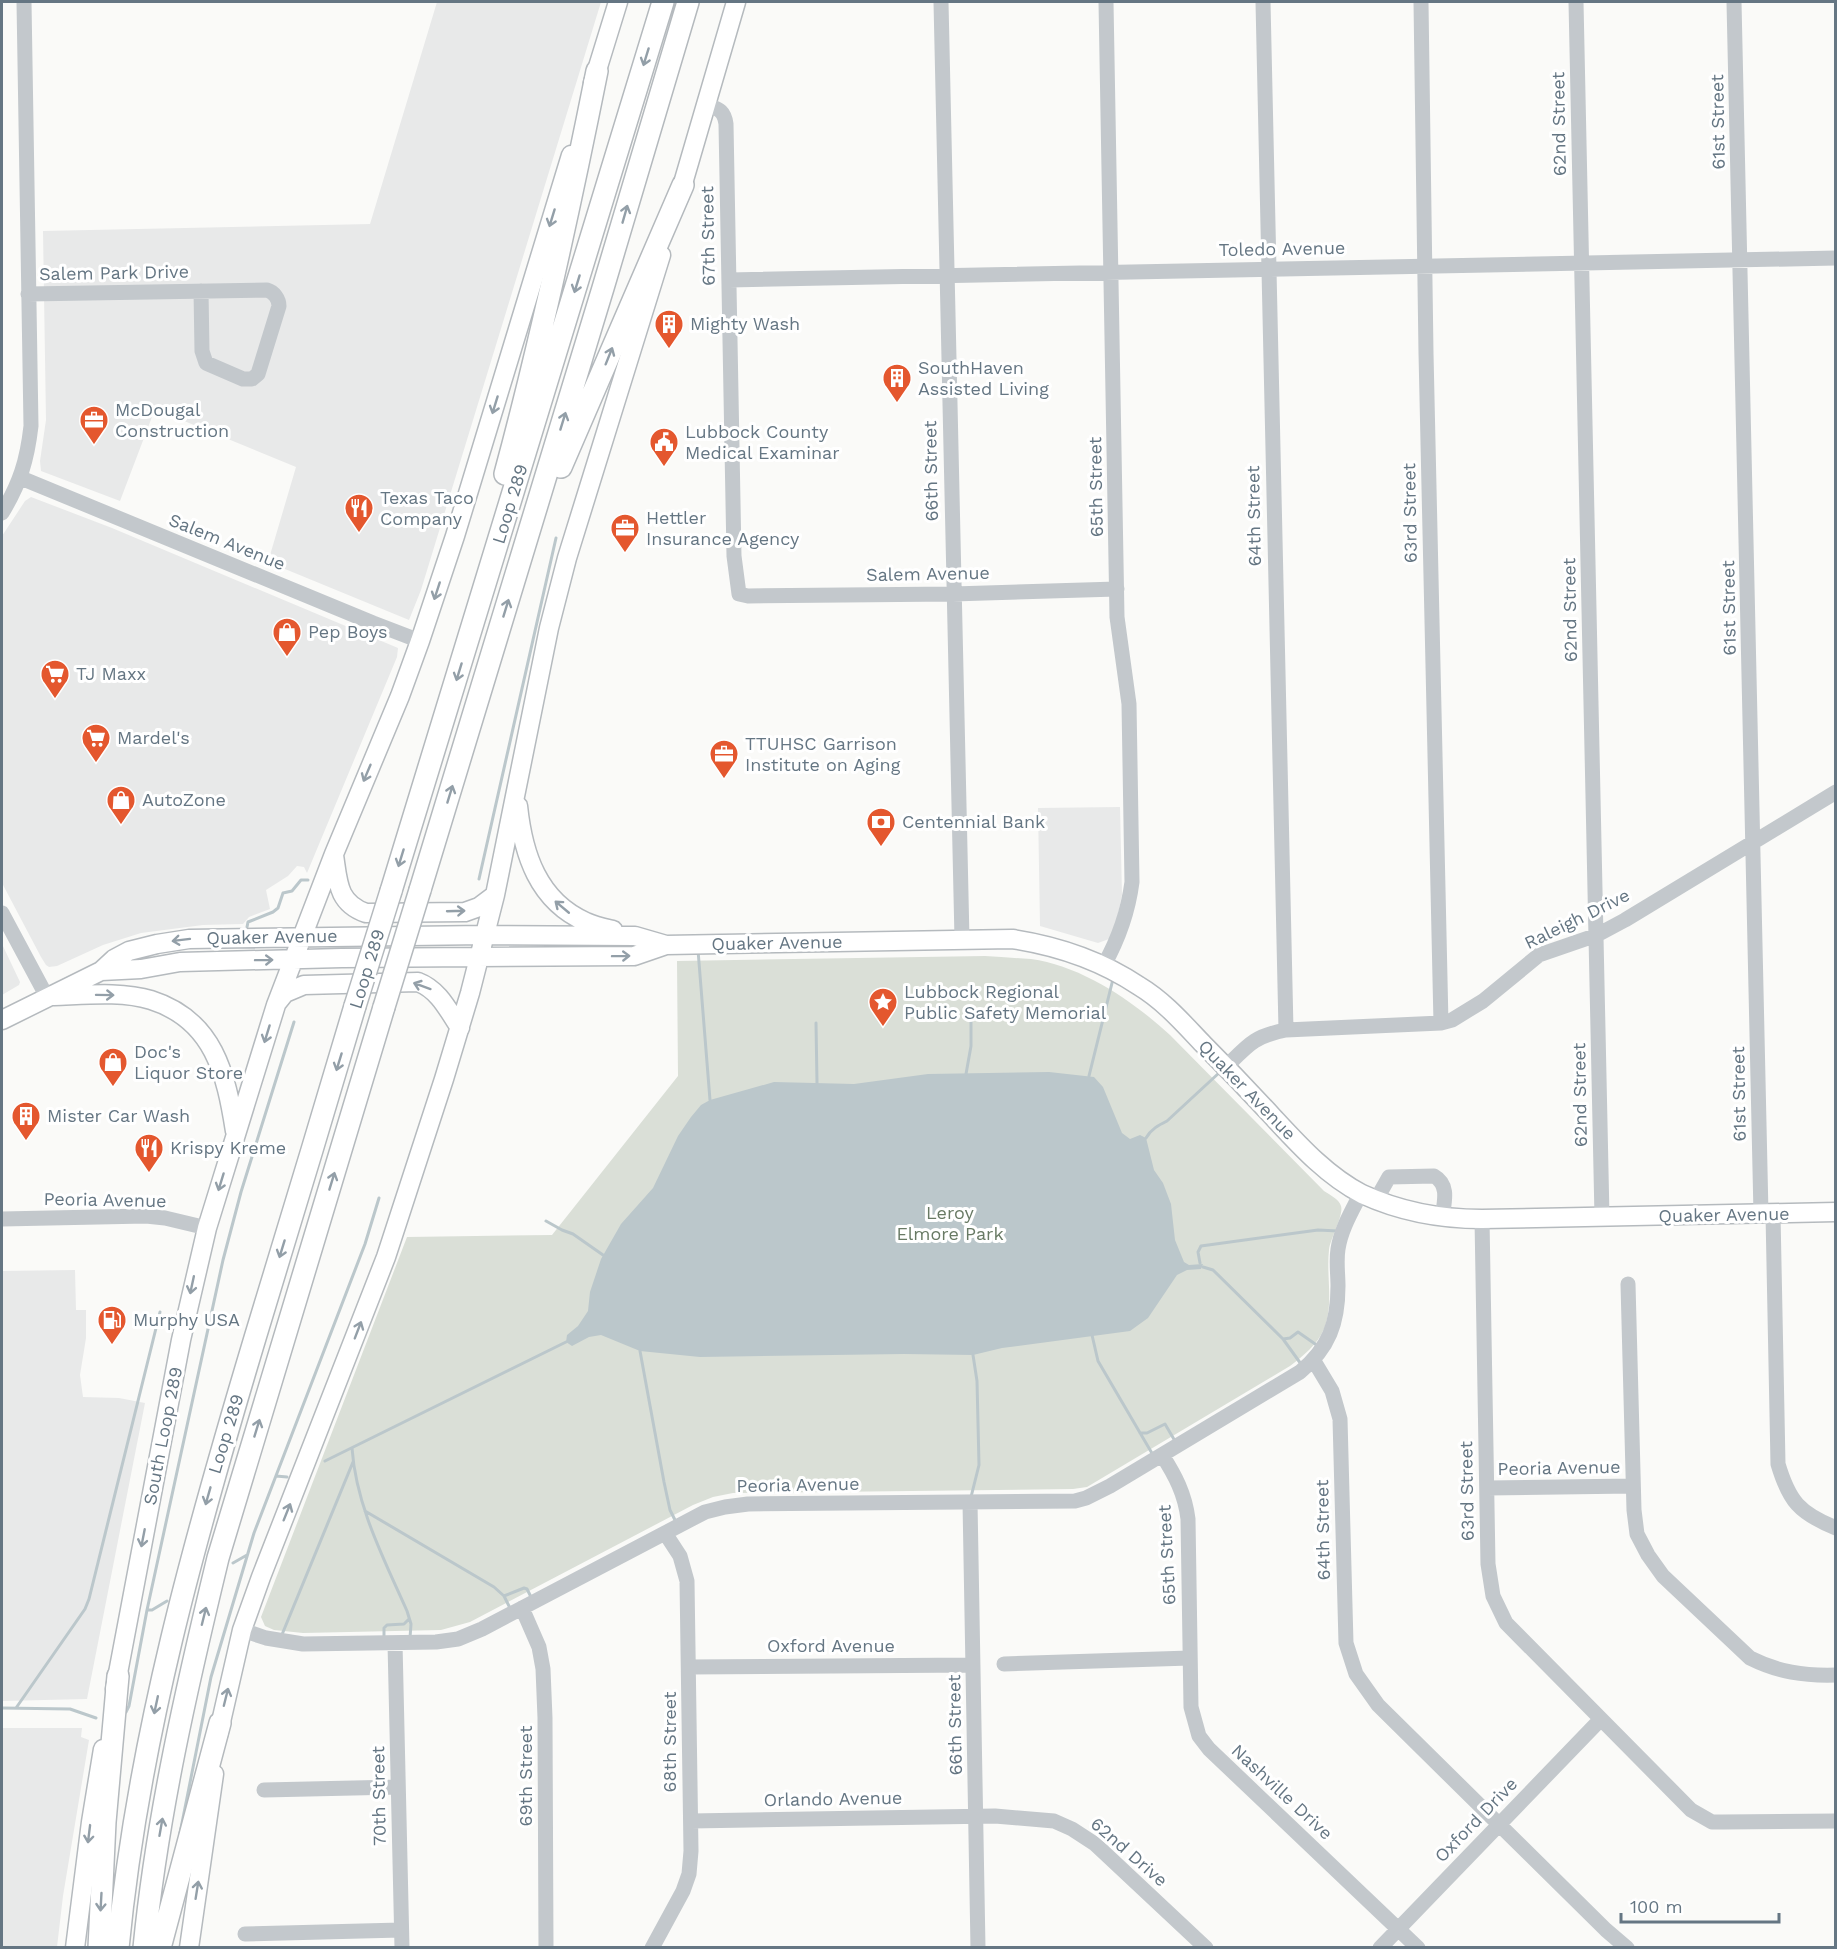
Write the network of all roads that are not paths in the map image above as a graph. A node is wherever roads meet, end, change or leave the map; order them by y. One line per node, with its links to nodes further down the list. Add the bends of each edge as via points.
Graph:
1 (24, 2): 24 (street)
2 (618, 2): 12 (main road, South Loop 289)
3 (663, 2): 28 (highway, Loop 289, one-way to 28)
4 (688, 2): 27 (highway, Loop 289, one-way to 4)
5 (736, 2): 13 (main road)
6 (941, 2): 21 (street, 66th Street)
7 (1106, 2): 20 (street, 65th Street)
8 (1263, 2): 19 (street, 64th Street)
9 (1421, 2): 18 (street, 63rd Street)
10 (1576, 2): 17 (street, 62nd Street)
11 (1734, 2): 16 (street, 61st Street)
12 (597, 71): 28 (highway, via 536,355 497,502); 32 (main road, South Loop 289, one-way to 32)
13 (705, 104): 14 (main road); 22 (street, 67th Street, via 725,115)
14 (683, 185): 27 (highway, one-way to 14); 33 (main road, via 567,558)
15 (1836, 258): 16 (street, Toledo Avenue)
16 (1740, 260): 17 (street, Toledo Avenue); 35 (street, 61st Street)
17 (1581, 263): 18 (street, Toledo Avenue); 39 (street, 62nd Street)
18 (1425, 266): 19 (street, Toledo Avenue); 52 (street, 63rd Street)
19 (1269, 269): 20 (street, Toledo Avenue); 54 (street, 64th Street)
20 (1111, 272): 21 (street, Toledo Avenue); 29 (street, 65th Street)
21 (946, 276): 22 (street, Toledo Avenue); 31 (street, 66th Street)
22 (729, 280): 30 (street, 67th Street, via 734,556)
23 (201, 291): 23 (street, Salem Park Drive, via 202,351 206,363 252,379 258,374 278,314 277,298 267,290); 24 (street, Salem Park Drive)
24 (28, 294): 25 (street, via 31,426)
25 (21, 478): 26 (street); 32 (street, Salem Avenue)
26 (2, 513)
27 (526, 544): 96 (highway, Loop 289, one-way to 27, bridge, via 170,1773 218,1558)
28 (485, 585): 95 (highway, Loop 289, one-way to 95, bridge, via 208,1492 149,1741)
29 (1117, 589): 31 (street, Salem Avenue); 47 (street, 65th Street, via 1129,704 1132,882 1124,926)
30 (739, 594): 31 (street, Salem Avenue)
31 (953, 594): 43 (street, 66th Street)
32 (420, 641): 36 (main road, South Loop 289, one-way to 36)
33 (517, 790): 37 (main road); 41 (main road, one-way to 33, via 587,922 569,913 549,895 524,848)
34 (1836, 792): 35 (street, Raleigh Drive)
35 (1753, 842): 39 (street, Raleigh Drive); 59 (street, 61st Street)
36 (334, 854): 37 (main road, one-way to 37, via 339,888 347,902 366,913 465,912); 42 (main road, South Loop 289)
37 (495, 895): 40 (main road)
38 (2, 913): 49 (street)
39 (1597, 934): 52 (street, Raleigh Drive, via 1539,955 1484,1001); 60 (street, 62nd Street)
40 (485, 935): 41 (main road, Quaker Avenue); 42 (main road, Quaker Avenue); 45 (main road)
41 (635, 936): 44 (main road, Quaker Avenue)
42 (302, 937): 46 (main road, South Loop 289); 48 (main road, Quaker Avenue, one-way to 48, via 208,938 157,944 129,951)
43 (962, 939): 44 (main road, Quaker Avenue); 47 (main road, Quaker Avenue, via 1034,942)
44 (666, 945): 45 (main road, Quaker Avenue, one-way to 44, via 634,956)
45 (479, 958): 46 (main road, Quaker Avenue); 53 (main road)
46 (293, 960): 48 (main road, Quaker Avenue, one-way to 46, via 180,963); 50 (main road, South Loop 289)
47 (1104, 965): 55 (main road, Quaker Avenue, via 1140,986 1171,1011)
48 (101, 971): 49 (main road, Quaker Avenue)
49 (47, 997): 51 (main road, Quaker Avenue); 56 (main road, one-way to 56, via 108,994 149,999 185,1018 203,1035 218,1059)
50 (276, 1005): 53 (main road, one-way to 50, via 438,994 418,982 304,985 285,993); 56 (main road, South Loop 289, one-way to 56)
51 (2, 1020)
52 (1441, 1023): 54 (street, Raleigh Drive)
53 (460, 1028): 74 (main road, one-way to 53, via 386,1257)
54 (1286, 1030): 55 (street, Raleigh Drive, via 1264,1034)
55 (1226, 1067): 57 (main road, Quaker Avenue, via 1321,1166)
56 (236, 1136): 64 (main road, South Loop 289, one-way to 64)
57 (1369, 1196): 61 (main road, Quaker Avenue, via 1394,1207); 61 (street, via 1389,1177 1431,1175 1444,1186); 66 (street, via 1341,1234 1336,1318)
58 (1836, 1212): 59 (main road, Quaker Avenue)
59 (1767, 1214): 60 (main road, Quaker Avenue); 71 (street, 61st Street, via 1778,1464 1791,1499 1805,1512)
60 (1602, 1217): 63 (main road, Quaker Avenue)
61 (1442, 1218): 63 (main road, Quaker Avenue)
62 (2, 1219): 64 (street, Peoria Avenue, via 146,1216)
63 (1482, 1219): 69 (street, 63rd Street)
64 (207, 1228): 81 (main road, South Loop 289, one-way to 81, via 183,1329)
65 (1628, 1284): 68 (street)
66 (1314, 1360): 67 (street, Peoria Avenue); 89 (street, 64th Street, via 1332,1392 1340,1419 1346,1643 1353,1668 1378,1706)
67 (1162, 1455): 70 (street, Peoria Avenue, via 1110,1486 1075,1501); 76 (street, 65th Street, via 1186,1502)
68 (1632, 1486): 69 (street, Peoria Avenue); 80 (street, via 1637,1534 1648,1555 1663,1576 1738,1648 1750,1658 1791,1673)
69 (1487, 1488): 82 (street, 63rd Street, via 1490,1580 1498,1608 1506,1623)
70 (970, 1502): 72 (street, Peoria Avenue, via 748,1504 705,1512); 78 (street, 66th Street)
71 (1836, 1528)
72 (665, 1533): 73 (street, Peoria Avenue); 79 (street, 68th Street, via 680,1556 687,1581)
73 (522, 1608): 75 (street, Peoria Avenue, via 458,1639); 100 (street, 69th Street, via 539,1647 543,1668)
74 (242, 1630): 75 (street, Peoria Avenue, via 303,1644); 83 (main road, one-way to 74)
75 (395, 1643): 84 (street, 70th Street)
76 (1190, 1658): 77 (street); 90 (street, Nashville Drive, via 1191,1707 1199,1736 1209,1749)
77 (1004, 1664)
78 (973, 1665): 79 (street, Oxford Avenue); 86 (street, 66th Street)
79 (689, 1667): 87 (street, 68th Street)
80 (1836, 1675)
81 (118, 1676): 93 (main road, South Loop 289, one-way to 93, via 106,1727); 94 (highway, one-way to 94)
82 (1600, 1719): 88 (street, via 1691,1810 1712,1821); 89 (street, Oxford Drive)
83 (220, 1723): 97 (highway); 98 (main road, one-way to 83)
84 (399, 1787): 85 (street); 91 (street, 70th Street)
85 (264, 1790)
86 (976, 1816): 87 (street, Orlando Avenue); 102 (street, 66th Street); 103 (street, 62nd Drive, via 1054,1821 1072,1829 1106,1853)
87 (691, 1821): 101 (street, 68th Street, via 689,1874)
88 (1836, 1821)
89 (1498, 1824): 90 (street, Oxford Drive); 106 (street, 64th Street)
90 (1398, 1928): 104 (street, Oxford Drive); 105 (street, Nashville Drive)
91 (401, 1930): 92 (street); 99 (street, 70th Street)
92 (245, 1934)
93 (75, 1947)
94 (99, 1947)
95 (118, 1947)
96 (144, 1947)
97 (160, 1947)
98 (189, 1947)
99 (402, 1947)
100 (546, 1947)
101 (653, 1947)
102 (978, 1947)
103 (1206, 1947)
104 (1380, 1947)
105 (1418, 1947)
106 (1627, 1947)

